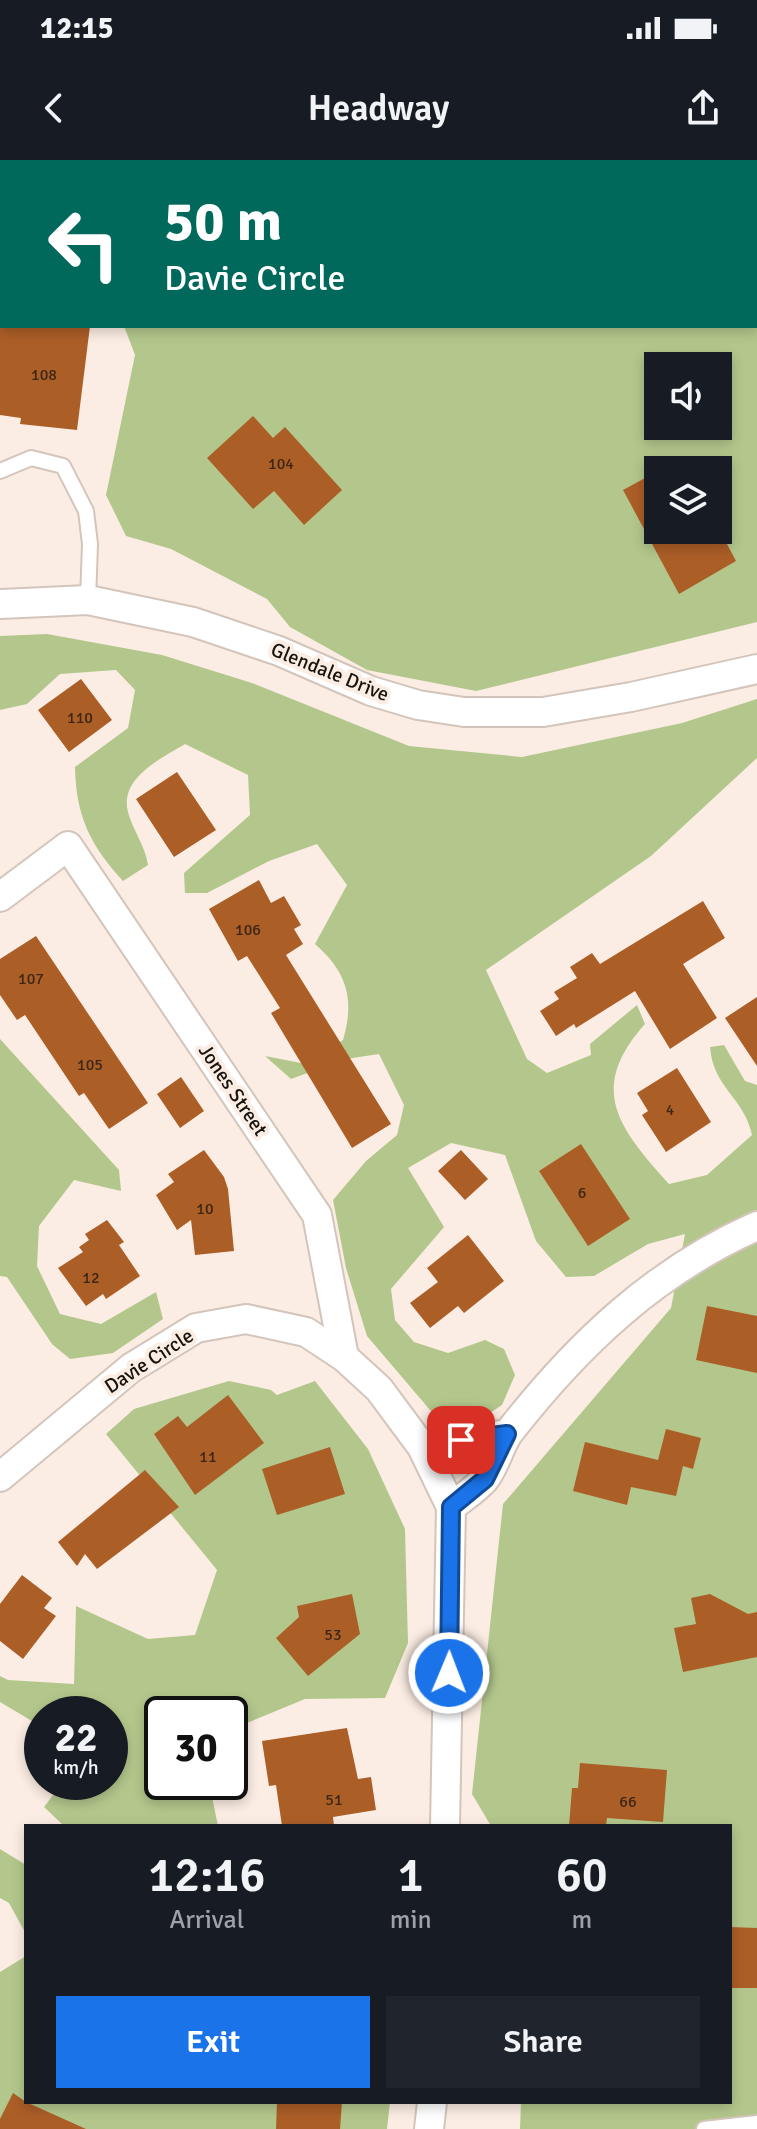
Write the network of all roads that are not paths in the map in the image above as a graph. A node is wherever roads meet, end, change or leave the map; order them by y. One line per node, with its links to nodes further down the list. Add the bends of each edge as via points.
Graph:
1 (0, 471): 2 (lane, via 31,458 63,466 86,511)
2 (88, 600): 3 (street, Glendale Drive); 4 (street, Glendale Drive, via 193,622 279,651 371,691 464,712 543,712)
3 (0, 604)
4 (757, 669)
5 (0, 897): 7 (street, Jones Street, via 68,846 317,1215)
6 (757, 1226): 8 (street, via 684,1263 639,1294 586,1342)
7 (344, 1357): 9 (street, Davie Circle, via 379,1389); 10 (street, Davie Circle, via 306,1332 246,1319 196,1328 131,1368)
8 (507, 1434): 9 (street); 11 (street, via 485,1479)
9 (422, 1447): 11 (street, Davie Circle)
10 (0, 1477)
11 (451, 1507): 12 (street, Davie Circle)
12 (445, 1824)
13 (432, 2104): 15 (street)
14 (757, 2123): 17 (lane)
15 (429, 2129): 16 (lane)
16 (437, 2129)
17 (704, 2129)

